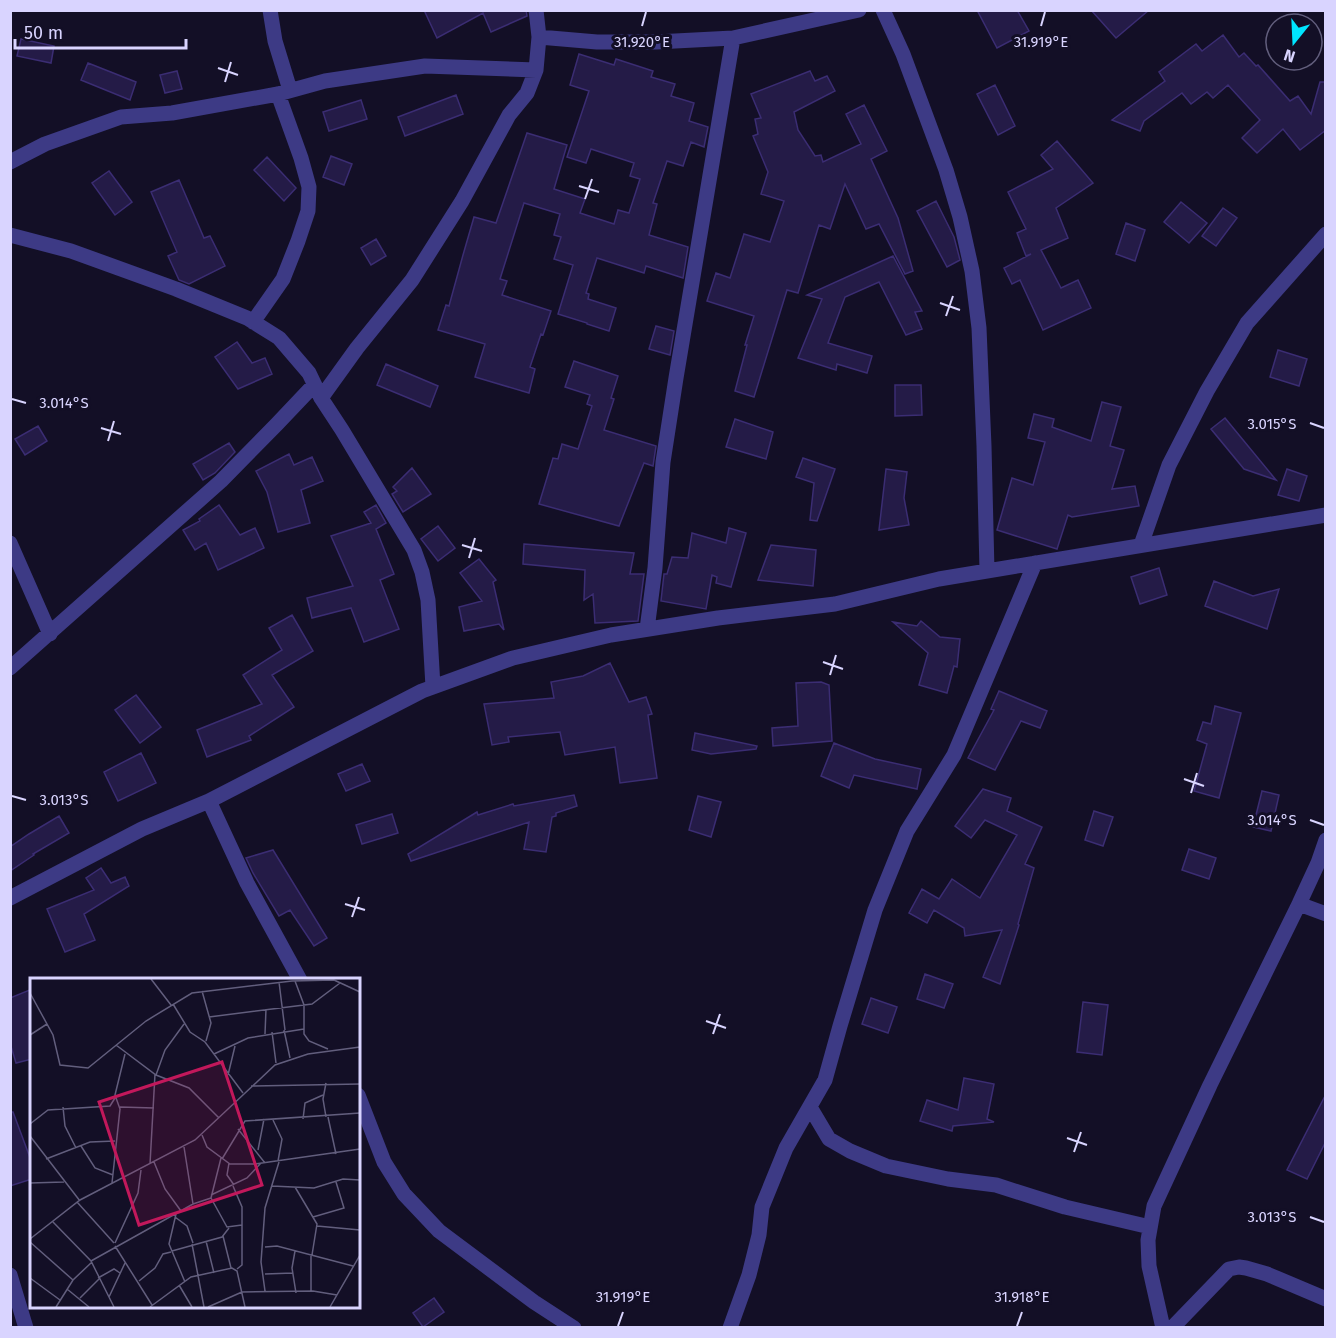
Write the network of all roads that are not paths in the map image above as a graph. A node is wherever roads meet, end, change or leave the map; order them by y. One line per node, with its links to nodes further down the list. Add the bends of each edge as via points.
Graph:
1 (270, 10): 8 (street)
2 (536, 10): 5 (street)
3 (859, 10): 6 (street)
4 (883, 10): 18 (street, via 946,170 972,271 979,340)
5 (539, 38): 6 (street, via 656,42); 7 (street)
6 (733, 38): 19 (street, via 663,462)
7 (536, 70): 8 (street, via 425,66 325,81); 13 (street, via 527,93 509,115 462,201 412,280)
8 (284, 92): 9 (street, via 172,113 121,117 45,144); 12 (street, via 309,187 308,211 283,279)
9 (10, 162)
10 (1326, 234): 16 (street, via 1247,323 1169,465)
11 (10, 235): 12 (street, via 71,251)
12 (254, 322): 13 (street, via 279,338 309,374)
13 (318, 392): 20 (street); 22 (street, via 414,550 428,600)
14 (1326, 515): 16 (street)
15 (10, 543): 20 (street)
16 (1142, 545): 17 (street)
17 (1035, 563): 18 (street); 30 (street, via 954,755 907,831 875,910 825,1080)
18 (987, 571): 19 (street, via 836,604)
19 (647, 629): 22 (street, via 513,658)
20 (50, 634): 21 (street)
21 (10, 668)
22 (433, 687): 23 (street)
23 (209, 801): 25 (street, via 142,829); 28 (street)
24 (1326, 840): 26 (street)
25 (10, 898)
26 (1299, 904): 27 (street); 31 (street, via 1177,1156 1154,1206)
27 (1326, 915)
28 (299, 978)
29 (360, 1100): 35 (street, via 384,1162 404,1194 439,1231)
30 (810, 1107): 31 (street, via 829,1139 886,1166 996,1185 1065,1207); 36 (street, via 786,1148 762,1207 759,1235)
31 (1150, 1227): 37 (street, via 1149,1266)
32 (10, 1275): 34 (street)
33 (1326, 1299): 38 (street, via 1267,1274 1239,1267 1229,1269)
34 (26, 1328)
35 (574, 1328)
36 (730, 1328)
37 (1162, 1328)
38 (1172, 1328)

